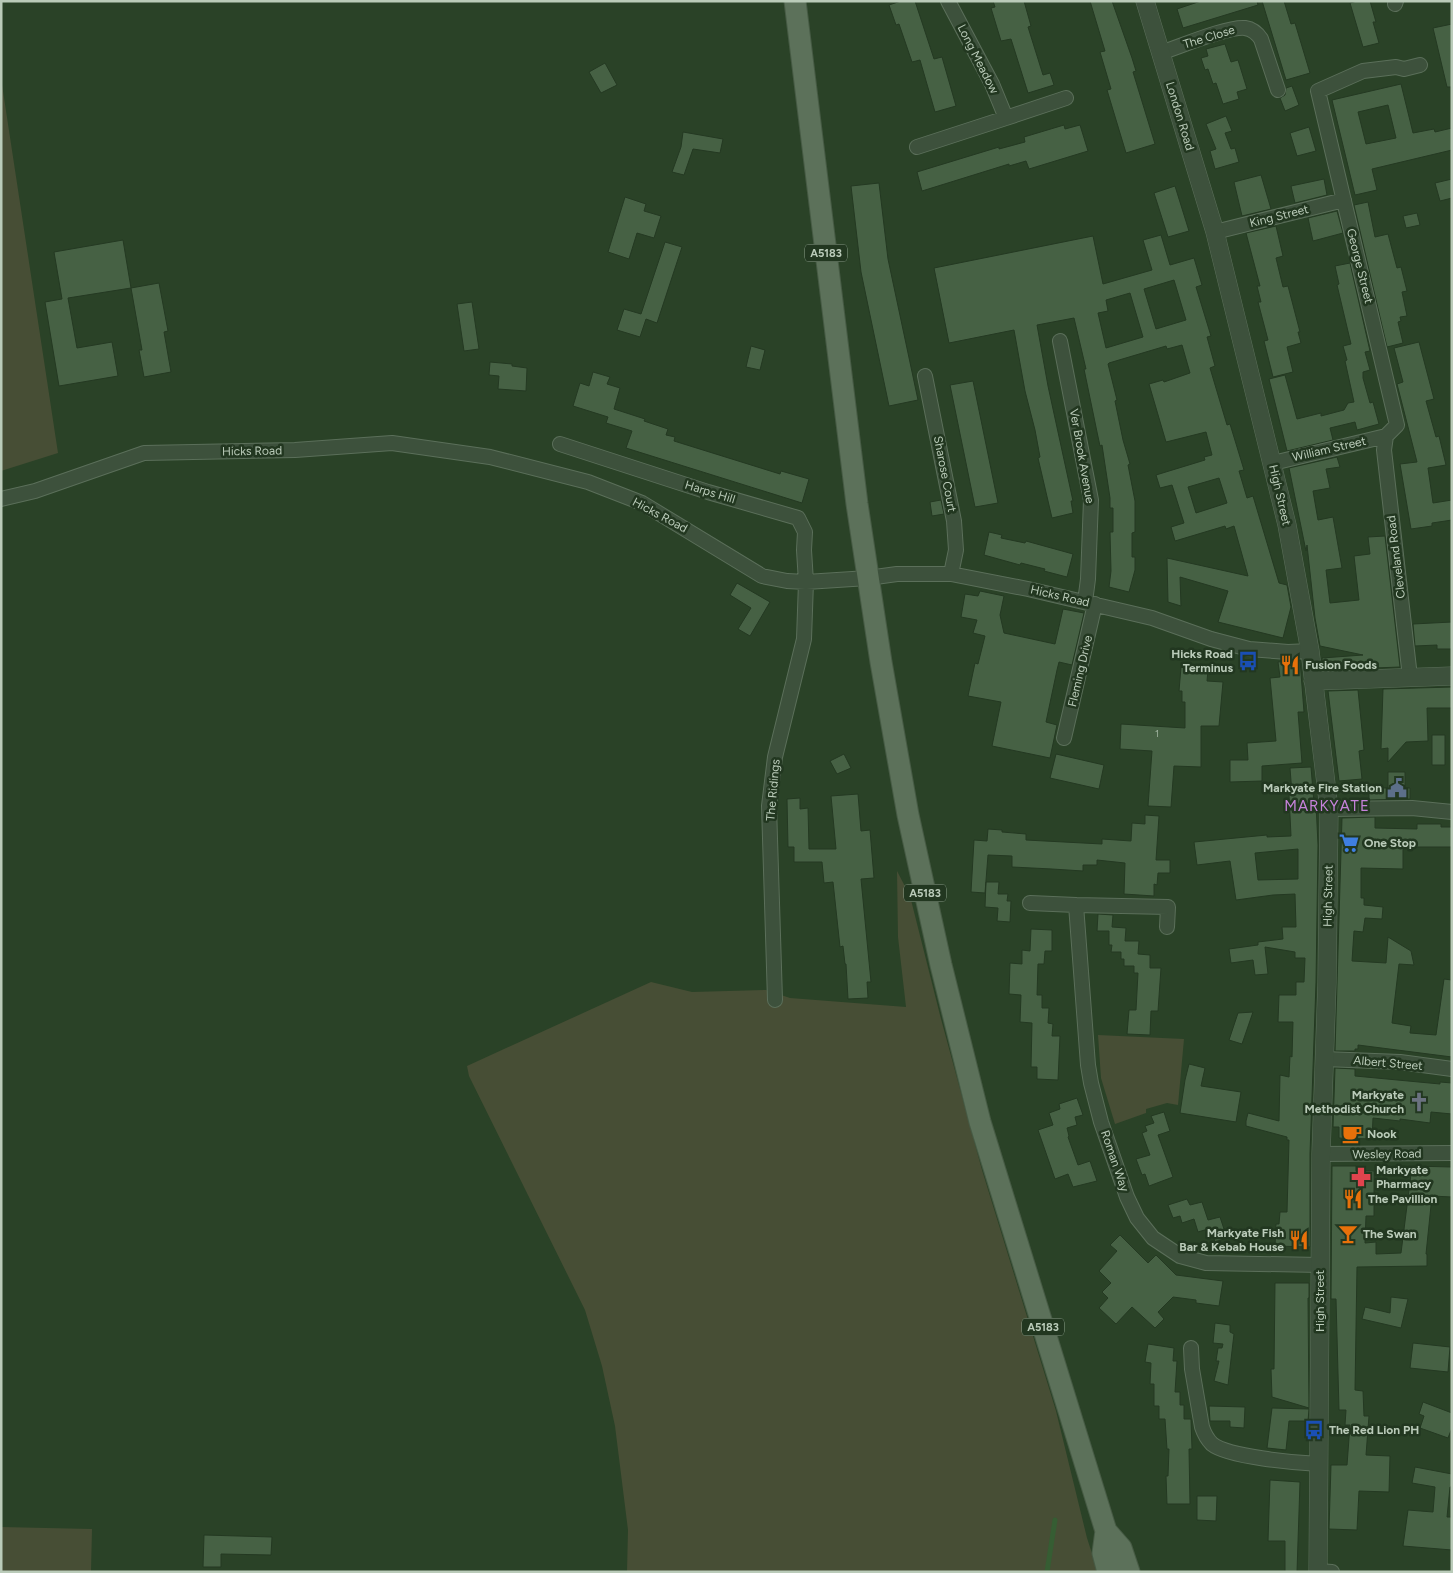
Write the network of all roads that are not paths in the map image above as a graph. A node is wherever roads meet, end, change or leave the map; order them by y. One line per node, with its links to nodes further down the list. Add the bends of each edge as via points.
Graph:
1 (794, 1): 19 (main road, A5183)
2 (948, 1): 8 (street, Long Meadow, via 992,84)
3 (1145, 1): 4 (street, London Road)
4 (1160, 53): 6 (street, The Close, via 1230,29 1247,28 1261,39); 11 (street, London Road)
5 (1420, 65): 10 (street, George Street, via 1363,71 1318,91)
6 (1278, 90)
7 (1066, 98): 8 (street)
8 (1006, 118): 9 (street)
9 (917, 147)
10 (1344, 200): 11 (street, King Street); 14 (street, George Street, via 1397,420 1395,429)
11 (1214, 232): 16 (street, High Street)
12 (1060, 341): 21 (street, Ver Brook Avenue, via 1091,500)
13 (926, 376): 18 (street, Sharose Court, via 954,521 956,550)
14 (1386, 436): 16 (street, William Street); 24 (street, Cleveland Road, via 1384,450)
15 (560, 444): 20 (street, Harps Hill, via 798,518 805,532)
16 (1273, 462): 22 (street, High Street)
17 (1, 499): 20 (street, Hicks Road, via 35,491 144,453 295,450 392,443 490,457 588,482 642,504 762,576)
18 (950, 574): 19 (street, Hicks Road, via 896,574); 21 (street, Hicks Road)
19 (868, 578): 20 (street, Hicks Road); 40 (main road, A5183, via 908,815 943,975 980,1122)
20 (806, 582): 32 (street, The Ridings, via 804,639 776,756 769,806)
21 (1090, 603): 22 (street, Hicks Road, via 1152,618 1249,649); 26 (street, Fleming Drive)
22 (1310, 651): 25 (street, High Street)
23 (1452, 676): 24 (street)
24 (1410, 677): 25 (street)
25 (1313, 681): 27 (street, High Street)
26 (1064, 738)
27 (1329, 809): 28 (street, via 1412,808); 33 (street, High Street)
28 (1452, 812)
29 (1030, 903): 30 (street)
30 (1076, 905): 31 (street, via 1168,907); 37 (street, Roman Way, via 1091,1083 1117,1169 1137,1218 1153,1238 1193,1260 1230,1264)
31 (1166, 928)
32 (775, 1000)
33 (1324, 1059): 34 (street, Albert Street, via 1385,1061); 36 (street, High Street)
34 (1452, 1069)
35 (1452, 1153): 36 (street, Wesley Road)
36 (1321, 1154): 37 (street, High Street)
37 (1320, 1265): 39 (street, High Street)
38 (1191, 1348): 39 (street, via 1202,1427 1208,1440 1225,1450 1272,1460)
39 (1319, 1464): 41 (street, High Street)
40 (1106, 1531): 42 (main road, A5183, via 1103,1553); 43 (main road, A5183, via 1121,1548)
41 (1323, 1571)
42 (1108, 1572)
43 (1129, 1572)

